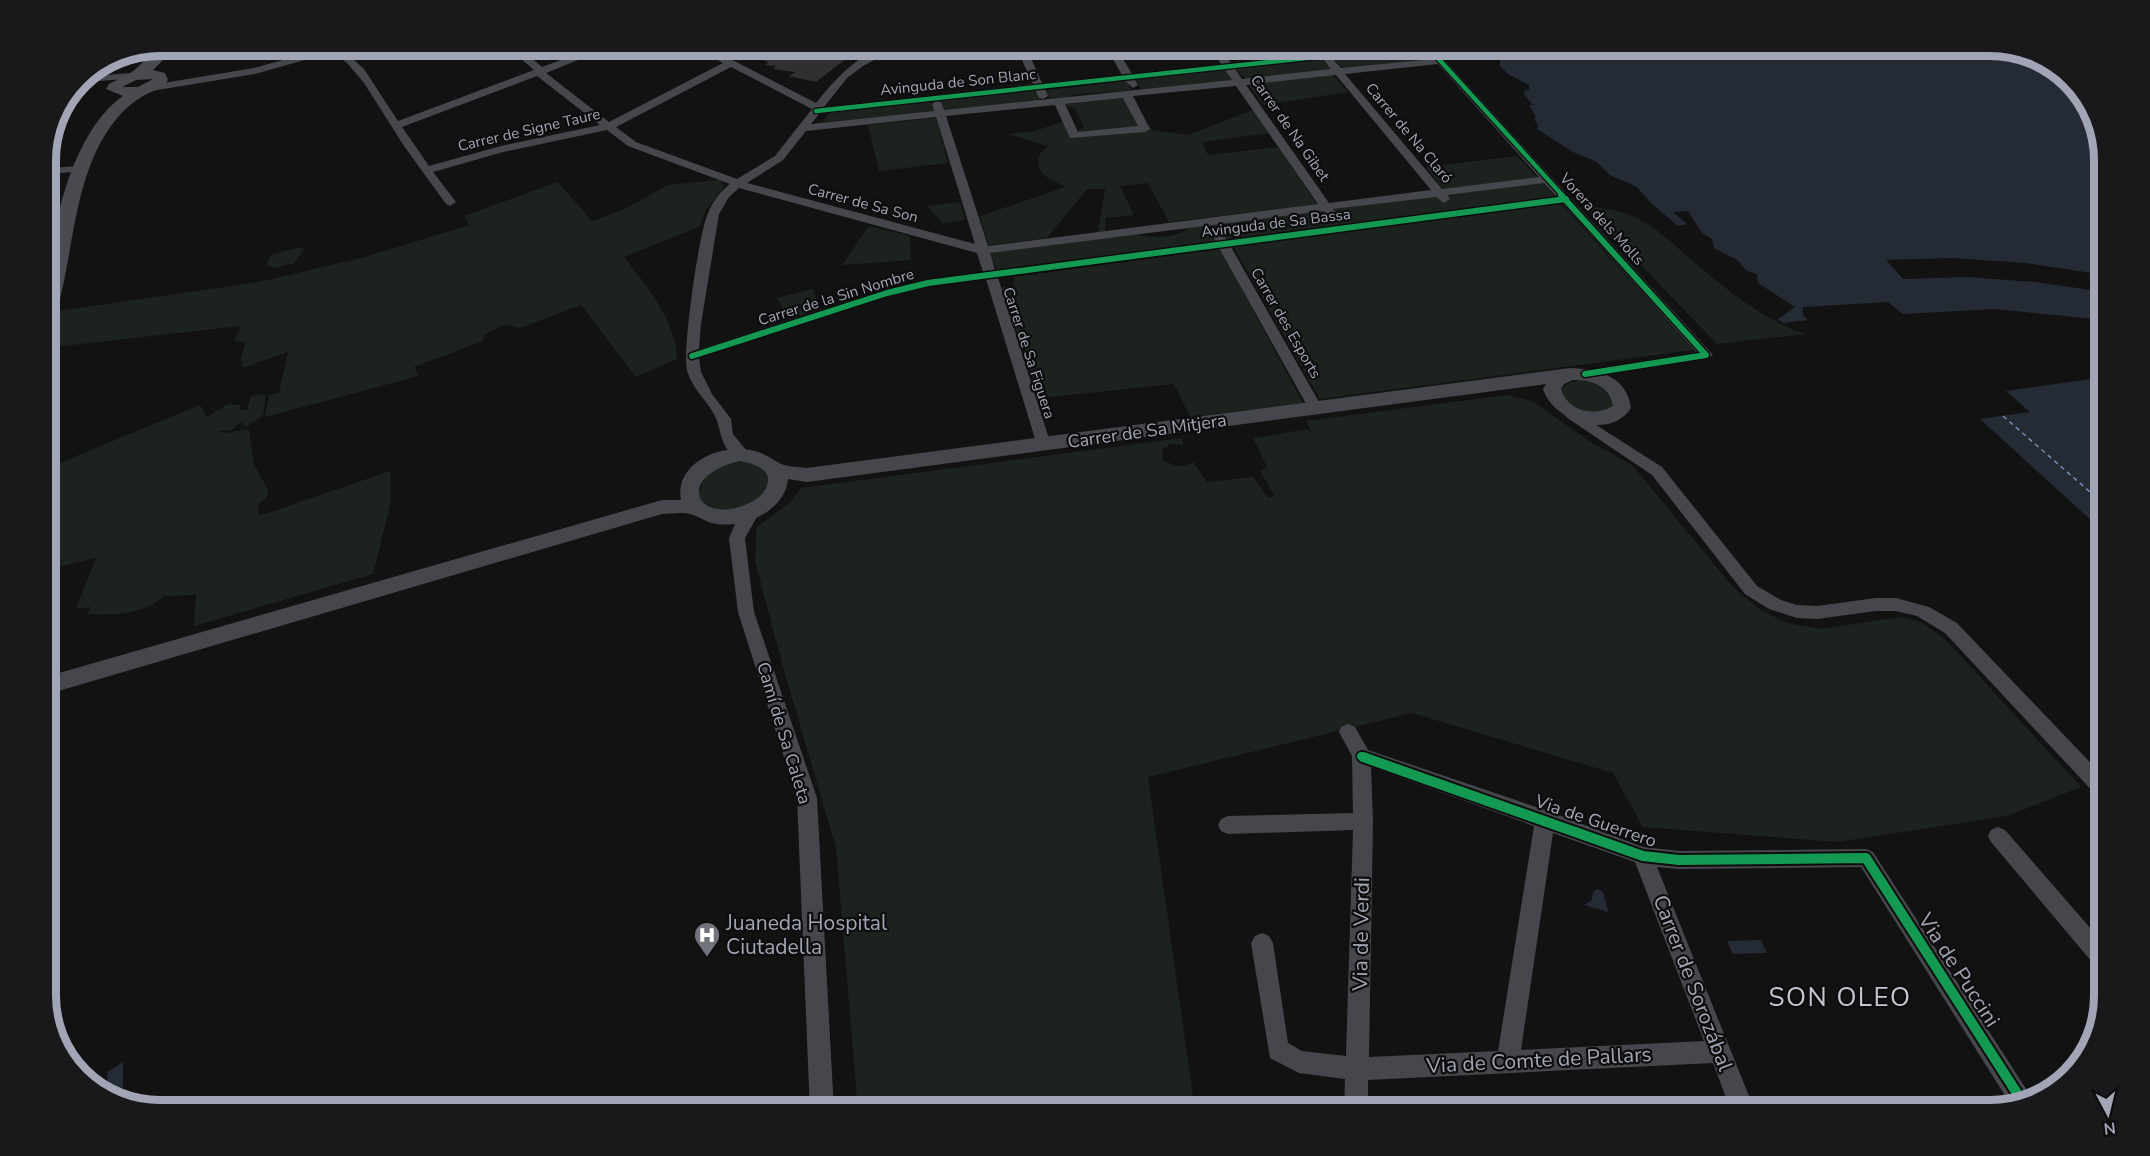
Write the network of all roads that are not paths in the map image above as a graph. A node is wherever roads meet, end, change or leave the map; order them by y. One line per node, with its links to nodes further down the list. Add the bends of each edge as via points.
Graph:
1 (165, 56): 22 (main road)
2 (303, 56): 22 (street, via 255,71 196,80)
3 (342, 56): 32 (street, via 375,87)
4 (522, 56): 17 (street, Carrer de Sa Son)
5 (582, 56): 17 (street)
6 (717, 56): 14 (street)
7 (869, 56): 30 (street, via 843,76)
8 (1025, 56): 24 (street)
9 (1116, 56): 19 (street)
10 (1221, 56): 15 (street, Carrer de Na Gibet)
11 (1325, 56): 15 (street, Avinguda de Son Blanc); 16 (street, Carrer de Na Claró)
12 (1436, 56): 13 (street, Vorera dels Molls)
13 (1440, 61): 16 (street, Avinguda de Son Blanc); 38 (street, Vorera dels Molls)
14 (731, 63): 30 (street); 33 (street, Carrer de Signe Taure)
15 (1228, 66): 19 (street, Avinguda de Son Blanc); 23 (street, Carrer de Na Gibet)
16 (1339, 72): 23 (street, Avinguda de Son Blanc); 40 (street, Carrer de Na Claró)
17 (540, 73): 32 (street); 33 (street, Carrer de Sa Son)
18 (134, 76): 21 (street); 22 (main road); 25 (main road)
19 (1128, 77): 24 (street, Avinguda de Son Blanc); 26 (street)
20 (94, 79): 21 (street)
21 (99, 79): 25 (street)
22 (153, 79): 25 (main road)
23 (1240, 83): 26 (street, Avinguda de Son Blanc); 43 (street, Carrer de Na Gibet)
24 (1039, 87): 27 (street, Avinguda de Son Blanc); 29 (street)
25 (118, 94): 35 (main road, via 96,133)
26 (1132, 94): 28 (street, Avinguda de Son Blanc); 28 (street, via 1145,129 1074,136)
27 (936, 98): 30 (street, Avinguda de Son Blanc); 31 (street, Carrer de Sa Figuera)
28 (1059, 102): 29 (street, Avinguda de Son Blanc)
29 (1046, 104): 31 (street, Avinguda de Son Blanc)
30 (817, 109): 34 (street)
31 (939, 115): 34 (street, Avinguda de Son Blanc); 51 (street, Carrer de Sa Figuera)
32 (396, 126): 37 (street)
33 (608, 127): 37 (street, Carrer de Signe Taure, via 501,148); 39 (street, Carrer de Sa Son, via 632,144)
34 (804, 128): 39 (street, via 779,158)
35 (83, 169): 36 (street); 48 (main road)
36 (56, 170)
37 (426, 170): 42 (street)
38 (1548, 179): 40 (street, Avinguda de Sa Bassa); 41 (street, Vorera dels Molls)
39 (737, 184): 51 (street, Carrer de Sa Son); 55 (street, via 724,195 713,214)
40 (1439, 193): 43 (street, Avinguda de Sa Bassa); 44 (street, Carrer de Na Claró)
41 (1566, 199): 44 (street, Avinguda de Sa Bassa); 56 (street, Vorera dels Molls, via 1706,355)
42 (450, 202)
43 (1326, 207): 45 (street, Avinguda de Sa Bassa); 46 (street, Carrer de Na Gibet)
44 (1456, 213): 46 (street, Avinguda de Sa Bassa)
45 (1210, 221): 47 (street, Avinguda de Sa Bassa); 50 (street, Carrer des Esports)
46 (1341, 228): 50 (street, Avinguda de Sa Bassa)
47 (1105, 235): 51 (street, Avinguda de Sa Bassa); 52 (street)
48 (64, 236): 49 (street); 53 (main road)
49 (56, 238)
50 (1223, 244): 52 (street, Avinguda de Sa Bassa); 61 (street, Carrer des Esports)
51 (982, 250): 54 (street, Carrer de Sa Figuera)
52 (1116, 258): 54 (street, Avinguda de Sa Bassa)
53 (56, 264)
54 (990, 274): 55 (street, Carrer de la Sin Nombre, via 887,293); 66 (street, Carrer de Sa Figuera)
55 (692, 356): 64 (street, via 699,384 724,419)
56 (1630, 367): 57 (street); 60 (street, via 1619,374)
57 (1585, 374): 58 (street, Carrer de Sa Mitjera); 60 (street)
58 (1560, 377): 59 (street, Carrer de Sa Mitjera); 62 (street, via 1551,392)
59 (1487, 386): 61 (street, Carrer de Sa Mitjera); 62 (street, Carrer de Sa Mitjera, via 1524,390)
60 (1615, 387): 63 (street, via 1622,397 1622,408)
61 (1316, 409): 66 (street, Carrer de Sa Mitjera)
62 (1564, 409): 63 (street, Carrer de Sa Mitjera, via 1586,418); 65 (street)
63 (1613, 416): 65 (street)
64 (726, 434): 67 (street); 68 (street)
65 (1617, 442): 79 (street, via 1670,485 1751,590 1798,614 1885,604 1919,610 1951,628)
66 (1044, 445): 70 (street, Carrer de Sa Mitjera)
67 (743, 455): 68 (street); 69 (street, via 766,461)
68 (714, 461): 72 (street, via 692,478)
69 (775, 470): 70 (street, Carrer de Sa Mitjera); 71 (street)
70 (807, 475): 71 (street, Carrer de Sa Mitjera)
71 (775, 492): 73 (street)
72 (690, 497): 74 (street); 76 (street)
73 (753, 510): 74 (street, via 735,516); 75 (street)
74 (714, 516): 75 (street)
75 (737, 538): 92 (street, Camí de Sa Caleta, via 746,612 807,798)
76 (56, 681)
77 (1348, 732): 78 (street)
78 (1361, 756): 80 (street, Via de Guerrero); 81 (street, Via de Verdi)
79 (2094, 779)
80 (1545, 819): 84 (street, Via de Guerrero); 89 (street)
81 (1363, 821): 82 (street); 90 (street, Via de Verdi)
82 (1228, 825)
83 (1998, 836): 87 (street)
84 (1643, 856): 85 (street, Via de Guerrero, via 1679,860); 88 (street, Carrer de Sorozábal)
85 (1866, 858): 91 (street, Via de Puccini)
86 (1262, 942): 90 (street, Via de Comte de Pallars, via 1278,1050 1299,1062)
87 (2094, 948)
88 (1720, 1051): 89 (street, Via de Comte de Pallars); 94 (street, Carrer de Sorozábal)
89 (1508, 1061): 90 (street, Via de Comte de Pallars)
90 (1358, 1069): 93 (street, Via de Verdi)
91 (2019, 1096)
92 (821, 1100)
93 (1357, 1100)
94 (1739, 1100)

